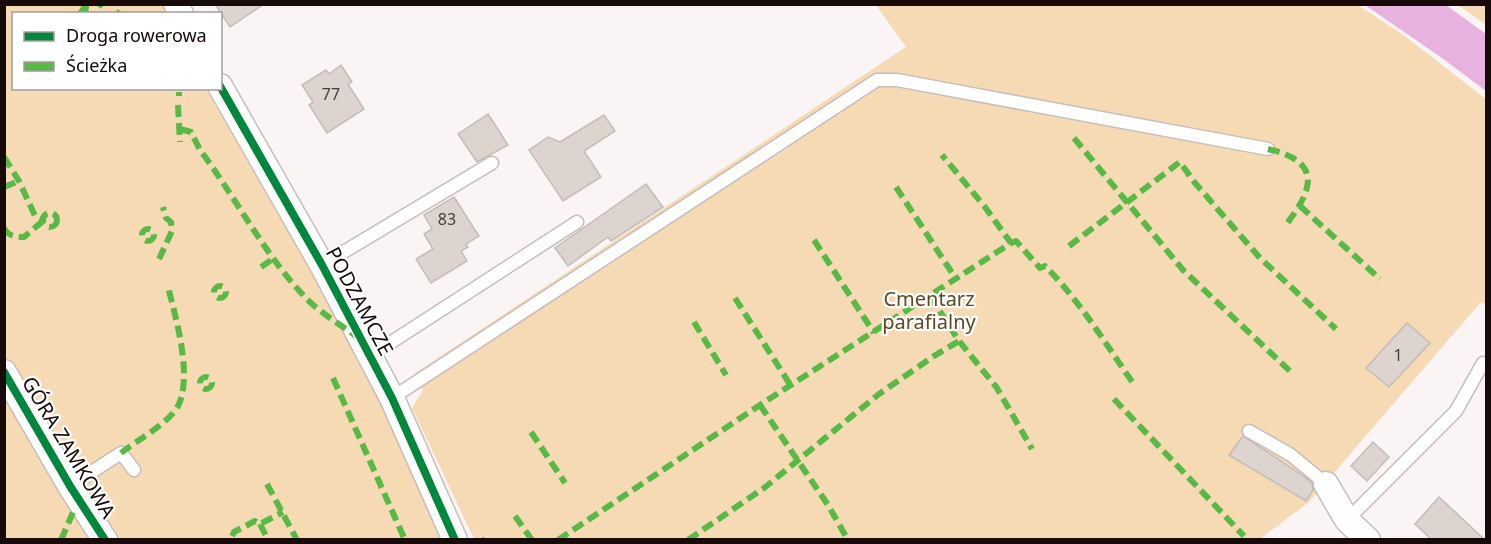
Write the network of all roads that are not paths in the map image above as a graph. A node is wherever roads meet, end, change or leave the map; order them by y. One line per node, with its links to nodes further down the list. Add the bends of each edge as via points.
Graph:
1 (222, 90): 5 (street, PODZAMCZE)
2 (1268, 149): 9 (lane, via 897,80 877,80)
3 (492, 163): 5 (lane)
4 (577, 222): 6 (lane)
5 (322, 265): 6 (street, PODZAMCZE)
6 (370, 356): 9 (street, PODZAMCZE)
7 (1483, 363): 14 (lane, via 1456,411)
8 (4, 372): 13 (street, GÓRA ZAMKOWA)
9 (392, 398): 16 (street, PODZAMCZE)
10 (1249, 431): 12 (lane, via 1291,455)
11 (134, 470): 13 (lane, via 121,453)
12 (1326, 483): 14 (street)
13 (70, 486): 15 (street, GÓRA ZAMKOWA)
14 (1347, 520): 17 (street)
15 (105, 540)
16 (455, 540)
17 (1368, 540)

